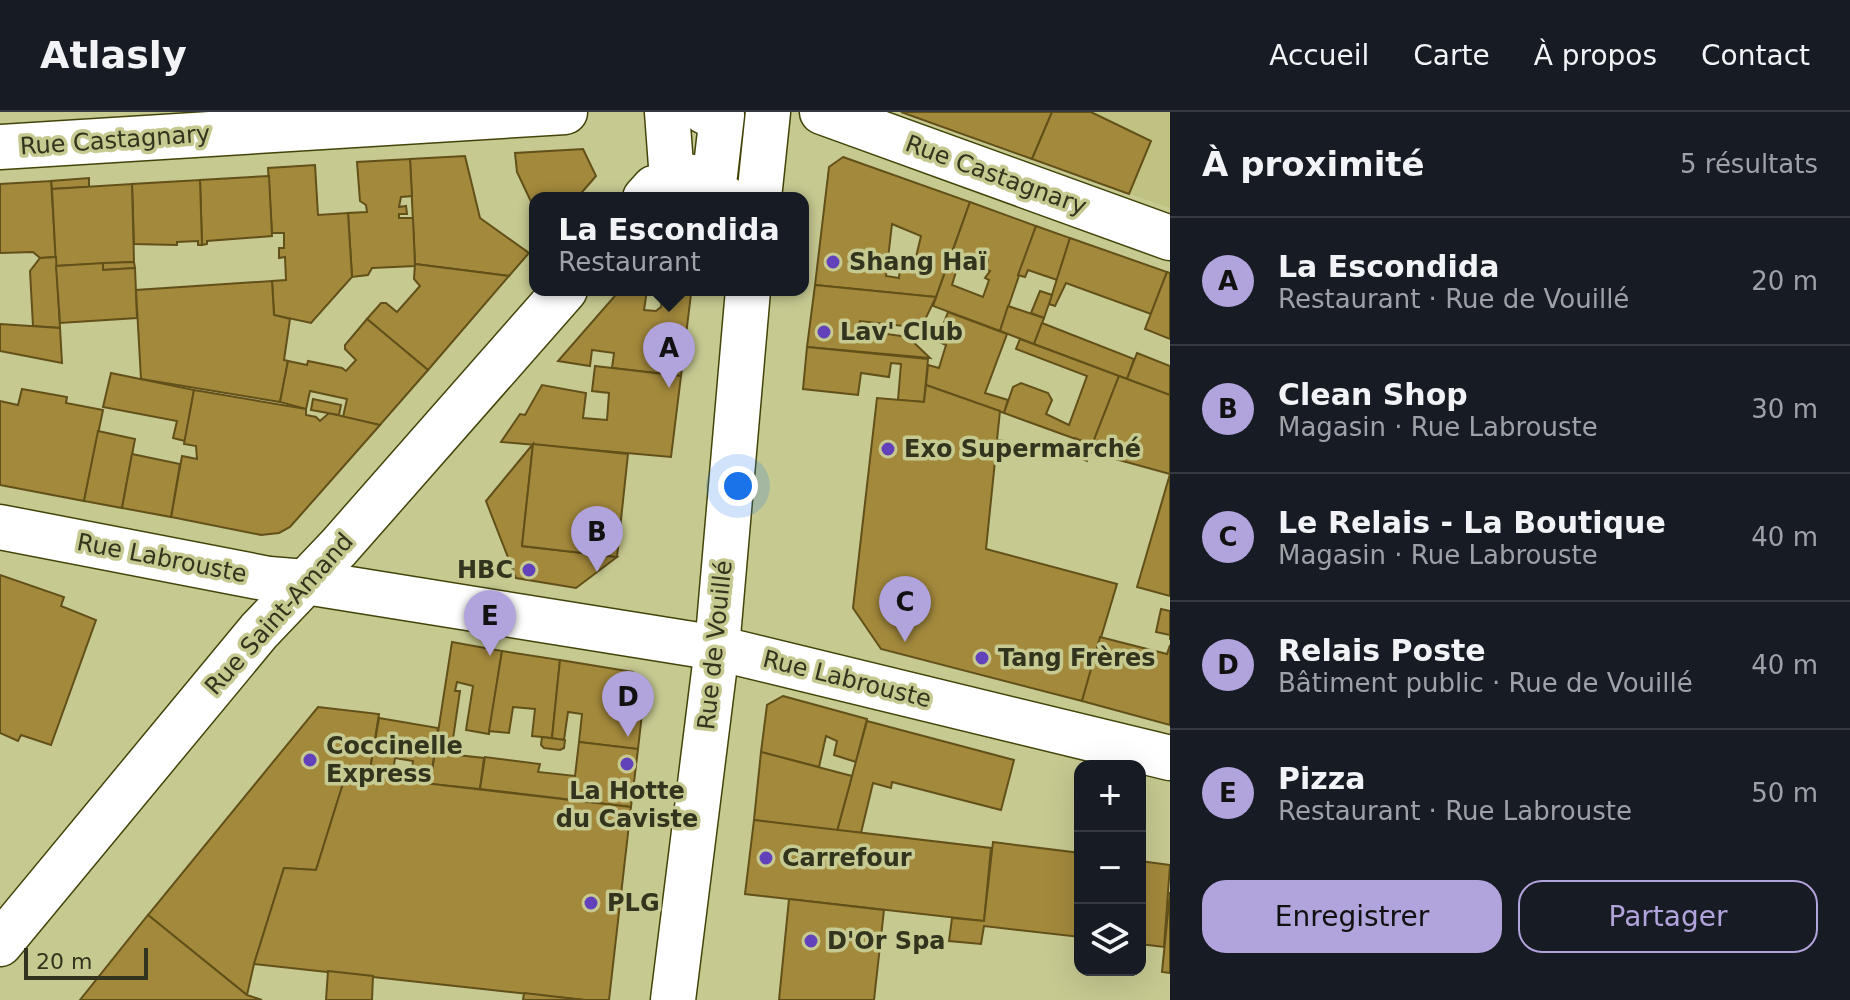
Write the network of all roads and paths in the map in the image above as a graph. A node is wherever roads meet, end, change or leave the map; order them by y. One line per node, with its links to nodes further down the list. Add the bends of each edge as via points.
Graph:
1 (565, 112): 6 (street, Rue Castagnary)
2 (667, 112): 3 (street, via 671,166 681,175 711,179 722,115)
3 (705, 112)
4 (768, 112): 9 (street)
5 (822, 112): 10 (street, Rue Castagnary)
6 (0, 147)
7 (650, 192): 8 (street)
8 (682, 192)
9 (760, 192)
10 (1170, 238)
11 (560, 296): 14 (street, Rue Saint-Amand)
12 (747, 296): 15 (street, Rue de Vouillé)
13 (0, 527): 14 (street, Rue Labrouste)
14 (306, 582): 15 (street, Rue Labrouste); 17 (street, Rue Saint-Amand, via 259,631)
15 (717, 648): 16 (street, Rue Labrouste); 18 (street, Rue de Vouillé)
16 (1170, 758)
17 (0, 944)
18 (673, 1000)

